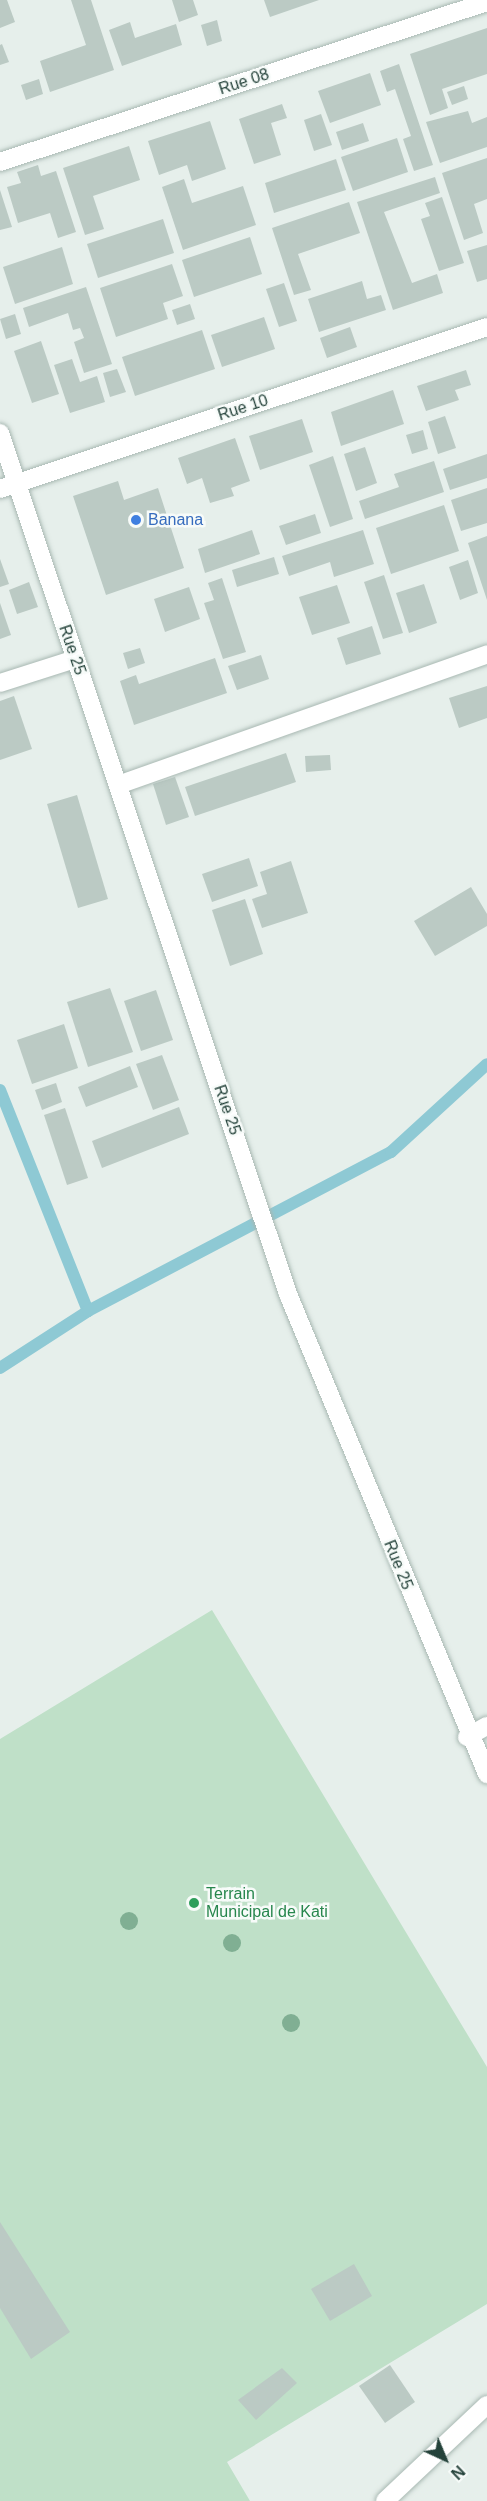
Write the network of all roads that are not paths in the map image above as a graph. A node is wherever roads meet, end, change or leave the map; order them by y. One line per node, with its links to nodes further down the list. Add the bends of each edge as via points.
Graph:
1 (487, 2): 2 (street, Rue 08)
2 (0, 162)
3 (487, 327): 5 (street, Rue 10)
4 (0, 433): 5 (street, Rue 25)
5 (8, 486): 7 (street, Rue 25)
6 (487, 654): 9 (street)
7 (75, 659): 8 (street); 9 (street, Rue 25)
8 (0, 684)
9 (118, 785): 11 (street, Rue 25, via 288,1294)
10 (487, 1726): 11 (street)
11 (467, 1737): 12 (street, Rue 25)
12 (487, 1774)
13 (487, 2405): 14 (street)
14 (385, 2501)

